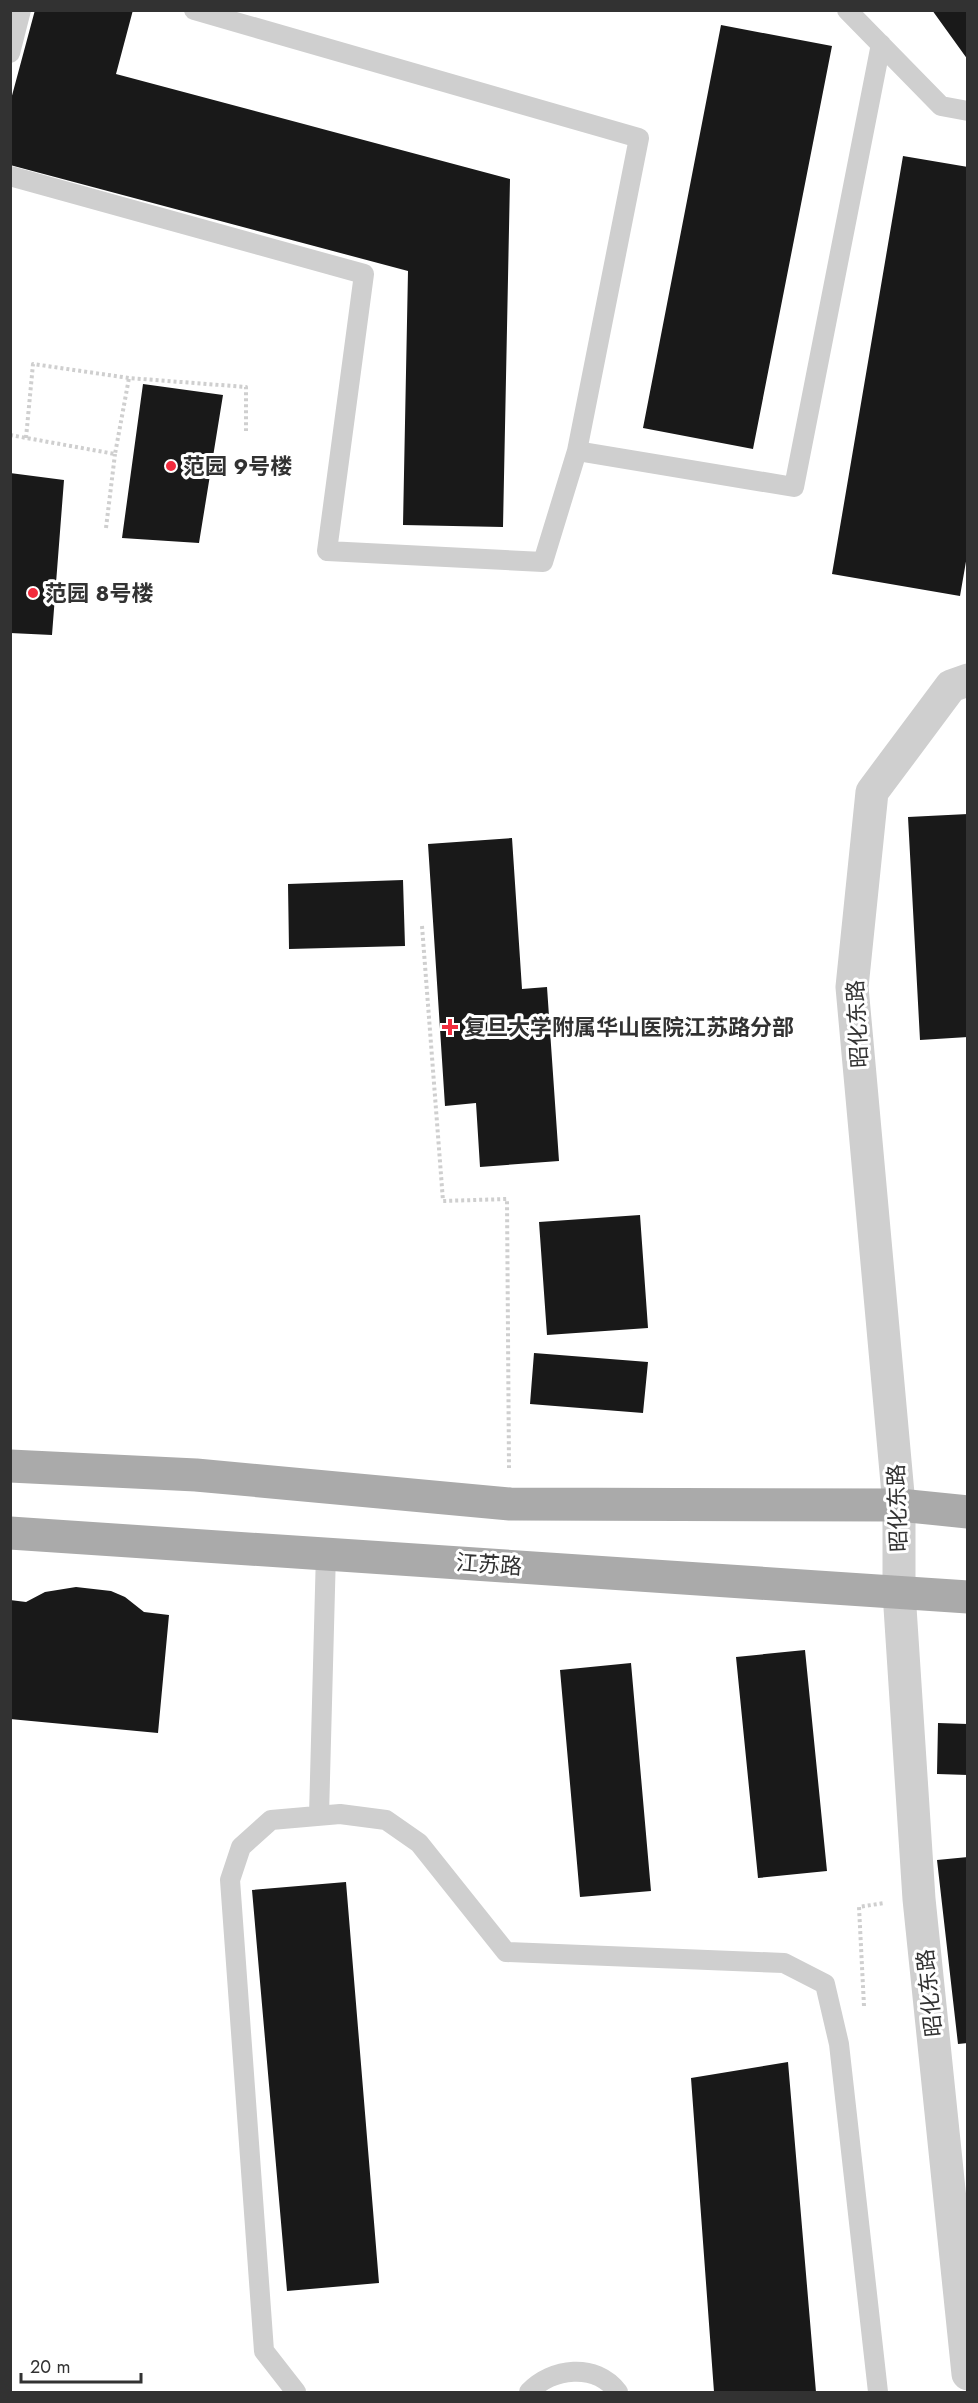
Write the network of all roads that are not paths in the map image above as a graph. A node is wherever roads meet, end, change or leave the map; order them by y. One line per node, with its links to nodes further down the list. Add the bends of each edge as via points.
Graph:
1 (21, 10): 5 (lane)
2 (194, 10): 8 (lane, via 639,138)
3 (848, 10): 4 (lane)
4 (880, 44): 6 (lane, via 941,106); 8 (lane, via 794,487)
5 (10, 53)
6 (968, 111)
7 (10, 176): 8 (lane, via 364,274 327,551 543,562)
8 (577, 451)
9 (968, 680): 11 (street, 昭化东路, via 951,686 872,792 852,987)
10 (10, 1466): 11 (main road, via 196,1475 510,1504)
11 (899, 1505): 12 (main road); 15 (street, 昭化东路)
12 (968, 1512)
13 (10, 1533): 14 (main road, 江苏路)
14 (326, 1552): 15 (main road, 江苏路); 17 (lane)
15 (898, 1592): 16 (main road, 江苏路); 18 (street, 昭化东路, via 919,1899)
16 (968, 1597)
17 (319, 1816): 19 (lane, via 271,1820 241,1847 230,1880 264,2351); 22 (lane, via 386,1820 418,1843 506,1952 784,1963 825,1984 839,2044)
18 (968, 2374)
19 (296, 2392)
20 (529, 2392): 21 (lane, via 544,2379 562,2372 580,2372 598,2376)
21 (618, 2392)
22 (878, 2392)

